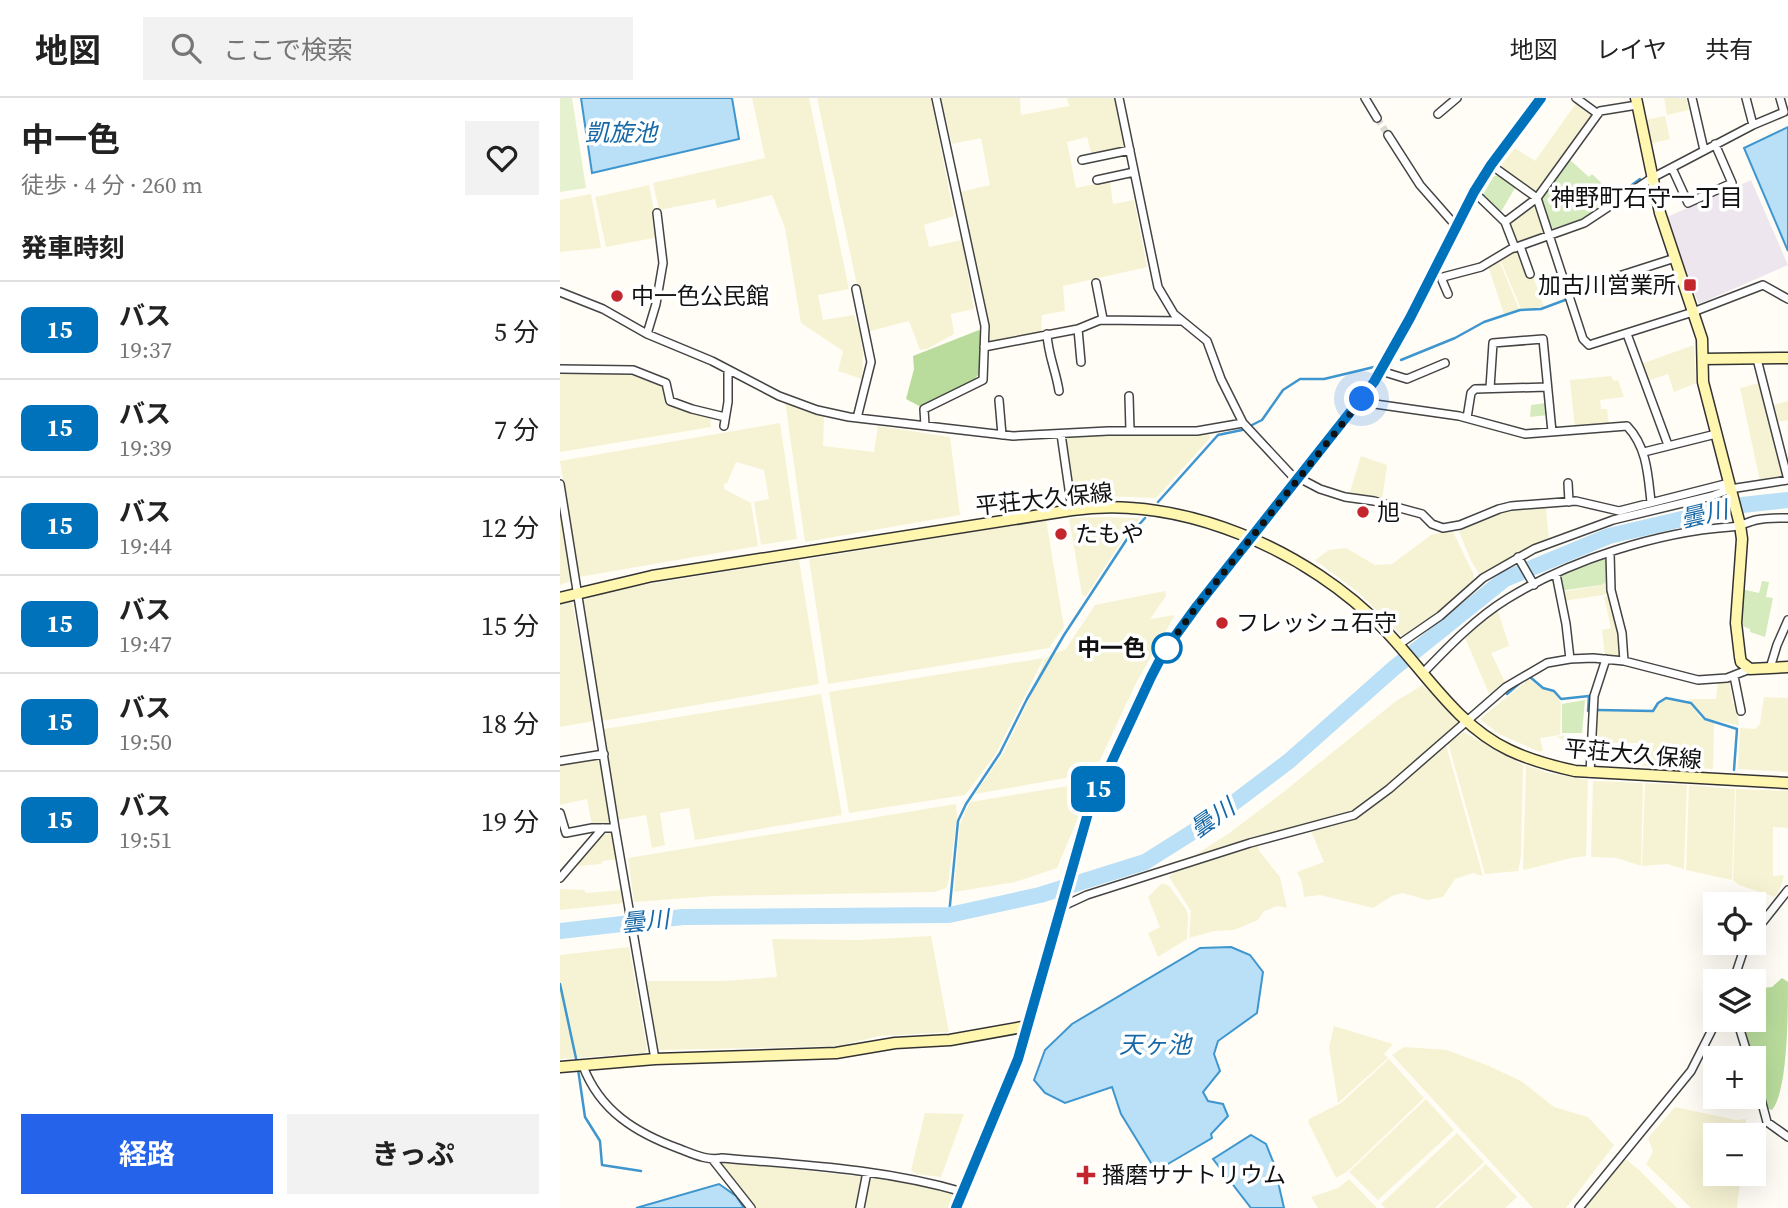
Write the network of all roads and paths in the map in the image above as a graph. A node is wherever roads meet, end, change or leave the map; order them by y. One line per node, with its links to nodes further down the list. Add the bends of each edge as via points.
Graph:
1 (936, 98): 47 (street, via 985,326)
2 (1119, 98): 17 (street)
3 (1365, 98): 13 (street)
4 (1541, 98): 20 (main road)
5 (1576, 98): 12 (street)
6 (1692, 98): 18 (street)
7 (1745, 98): 14 (street)
8 (1780, 98): 14 (street, via 1784,112)
9 (1452, 99): 11 (street)
10 (1636, 102): 12 (street); 23 (main road)
11 (1438, 114)
12 (1598, 114): 26 (street)
13 (1377, 118)
14 (1753, 125): 16 (street)
15 (1388, 135): 29 (street, via 1420,185)
16 (1715, 144): 18 (street); 21 (street, via 1732,183 1688,203)
17 (1130, 150): 19 (street); 22 (street)
18 (1704, 150): 21 (street)
19 (1082, 160)
20 (1491, 165): 25 (main road); 26 (street)
21 (1672, 168): 23 (street)
22 (1134, 172): 24 (street); 42 (street, via 1158,287)
23 (1652, 178): 30 (street, via 1584,223); 32 (main road)
24 (1097, 180)
25 (1474, 192): 28 (street); 29 (main road)
26 (1537, 198): 28 (street); 30 (street)
27 (657, 213): 44 (street, via 663,263)
28 (1505, 222): 31 (street)
29 (1457, 226): 55 (main road)
30 (1549, 236): 31 (street); 37 (street)
31 (1518, 247): 33 (street); 38 (street, via 1481,267 1444,277)
32 (1675, 258): 37 (street); 40 (main road)
33 (1530, 274)
34 (1096, 284): 41 (street)
35 (856, 289): 63 (street, via 871,362)
36 (560, 292): 44 (street)
37 (1569, 292): 46 (street, via 1585,344)
38 (1448, 294)
39 (1788, 299): 40 (street, via 1763,285)
40 (1693, 312): 46 (street); 49 (main road)
41 (1103, 320): 42 (street); 43 (street)
42 (1182, 321): 65 (street, via 1207,341)
43 (1078, 329): 45 (street); 51 (street)
44 (647, 334): 54 (street)
45 (1047, 334): 47 (street); 58 (street)
46 (1627, 334): 73 (street)
47 (984, 347): 66 (street, via 983,380 924,409)
48 (1788, 358): 50 (main road)
49 (1703, 359): 50 (main road); 71 (main road, via 1703,382)
50 (1757, 359): 76 (street)
51 (1081, 362)
52 (1445, 363): 55 (street, via 1407,379)
53 (560, 369): 62 (street, via 633,370 666,383 670,401)
54 (728, 370): 62 (street); 63 (street, via 804,406)
55 (1381, 371): 60 (main road)
56 (1547, 387): 57 (street); 57 (street, via 1543,339 1493,343); 69 (street)
57 (1490, 388): 64 (street, via 1471,393)
58 (1059, 391)
59 (1129, 396): 68 (street)
60 (1362, 399): 64 (street, via 1368,404); 75 (main road)
61 (999, 401): 72 (street)
62 (725, 417): 67 (street)
63 (857, 418): 66 (street)
64 (1467, 418): 69 (street, via 1520,433)
65 (1243, 424): 68 (street, via 1197,431); 75 (street)
66 (925, 425): 72 (street)
67 (724, 426)
68 (1130, 430): 70 (street)
69 (1552, 432): 74 (street, via 1627,426)
70 (1061, 434): 72 (street); 82 (street)
71 (1716, 434): 73 (street); 79 (main road)
72 (1003, 435)
73 (1668, 445): 74 (street)
74 (1644, 452): 81 (street)
75 (1298, 480): 80 (street, via 1345,497 1422,514 1438,528 1460,525 1499,509); 85 (main road)
76 (1788, 480): 79 (street)
77 (1568, 483): 80 (street)
78 (560, 484): 90 (street)
79 (1730, 486): 81 (street); 84 (main road); 87 (street, via 1712,496 1612,520)
80 (1569, 502): 81 (street, via 1619,510)
81 (1651, 502)
82 (1072, 510): 85 (main road, 平荘大久保線, via 1146,510 1219,525); 90 (main road, 平荘大久保線, via 652,576)
83 (1788, 518): 84 (street)
84 (1740, 525): 86 (street, via 1687,532); 99 (main road, via 1736,623 1741,662)
85 (1251, 537): 93 (main road, 平荘大久保線, via 1352,599); 113 (main road, via 1183,624 1151,677 1103,777)
86 (1610, 553): 88 (street); 96 (street, via 1611,590)
87 (1518, 557): 89 (street); 93 (street, via 1483,578)
88 (1556, 574): 89 (street); 94 (street)
89 (1534, 585): 100 (street, via 1494,608)
90 (578, 592): 91 (main road, 平荘大久保線); 104 (street)
91 (560, 598)
92 (1788, 620): 98 (street)
93 (1399, 646): 100 (main road, 平荘大久保線)
94 (1570, 659): 95 (street); 103 (street, via 1547,663 1515,680)
95 (1606, 659): 96 (street); 106 (street, via 1594,696)
96 (1624, 661): 101 (street, via 1698,680)
97 (1788, 667): 98 (main road)
98 (1770, 668): 99 (main road)
99 (1750, 669): 101 (street)
100 (1422, 672): 103 (main road, 平荘大久保線)
101 (1734, 676): 102 (street)
102 (1741, 710)
103 (1468, 722): 106 (main road, 平荘大久保線, via 1507,750 1547,765); 113 (street, via 1354,815 1251,843)
104 (604, 754): 105 (street); 110 (street)
105 (560, 761)
106 (1590, 773): 107 (main road, 平荘大久保線)
107 (1788, 783)
108 (560, 813): 109 (street, via 566,832)
109 (603, 828): 110 (street); 111 (street)
110 (615, 828): 117 (street)
111 (560, 878)
112 (1788, 891): 114 (street)
113 (1061, 907): 115 (main road)
114 (1766, 918)
115 (1028, 1026): 117 (main road, via 835,1053); 124 (main road)
116 (1711, 1032): 128 (street, via 1691,1071)
117 (655, 1059): 118 (main road)
118 (583, 1066): 119 (main road); 122 (street, via 600,1098 631,1125 649,1138)
119 (560, 1067)
120 (1764, 1109): 121 (street, via 1767,1122)
121 (1788, 1137)
122 (713, 1160): 123 (street); 125 (street)
123 (867, 1172): 124 (street); 126 (street)
124 (963, 1192): 127 (main road)
125 (751, 1208)
126 (860, 1208)
127 (956, 1208)
128 (1579, 1208)

